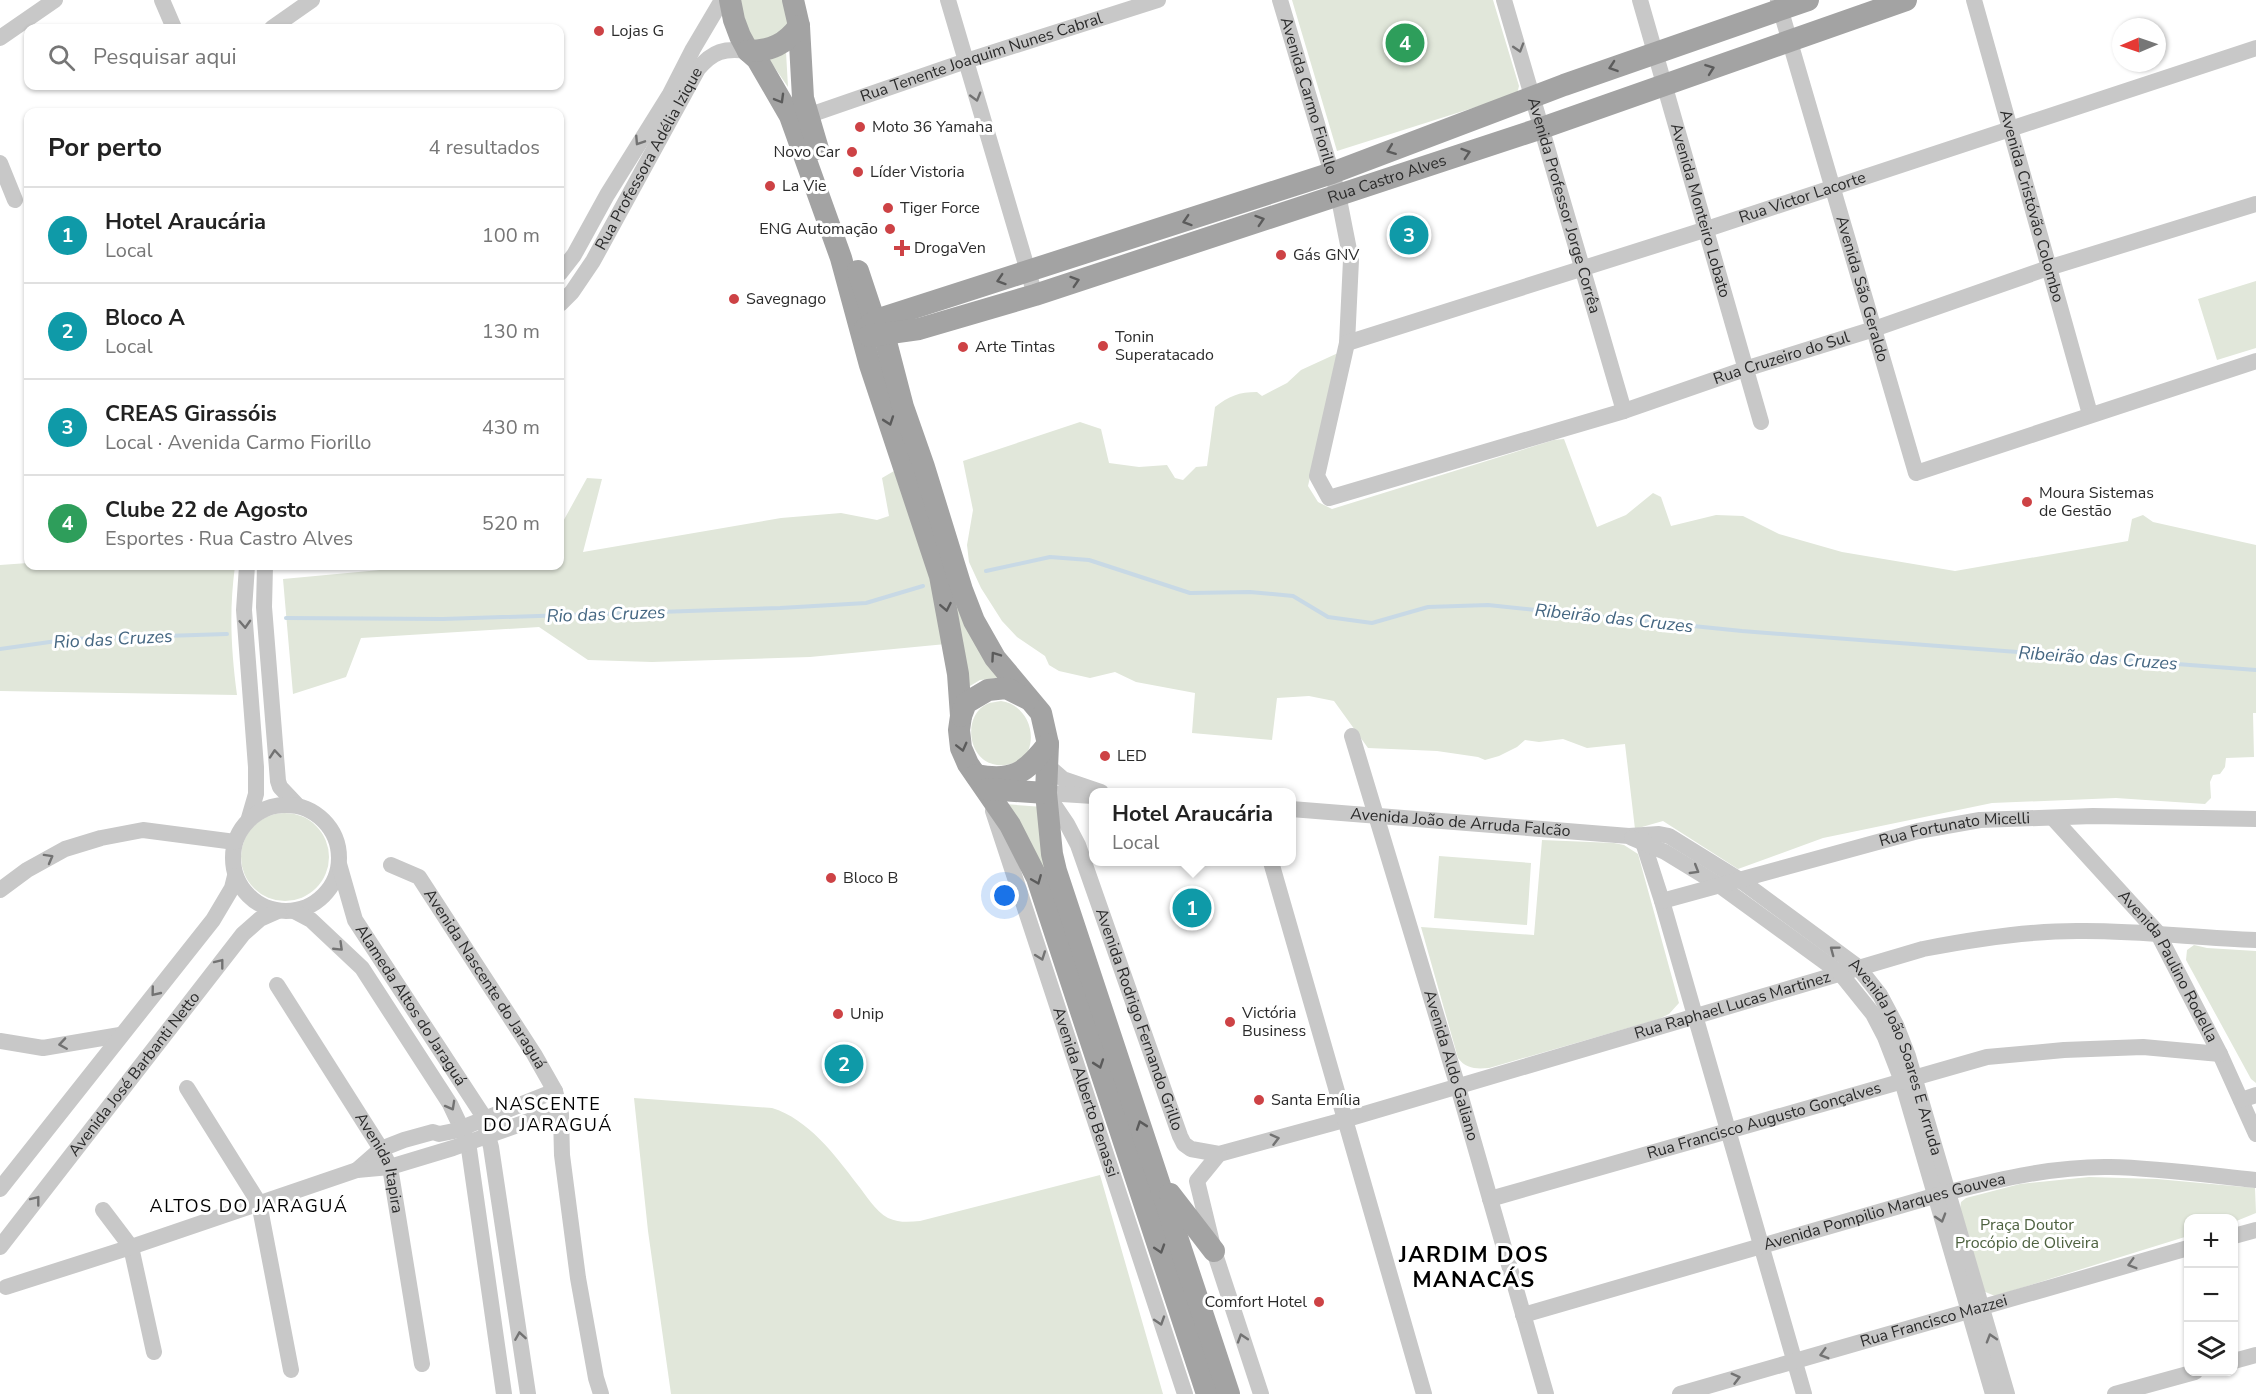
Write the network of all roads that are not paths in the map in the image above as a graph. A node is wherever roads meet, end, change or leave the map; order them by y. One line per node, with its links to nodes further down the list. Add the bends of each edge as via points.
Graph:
1 (55, 0): 22 (street)
2 (162, 0): 19 (street)
3 (312, 0): 18 (street)
4 (722, 0): 39 (street, one-way to 39)
5 (730, 0): 25 (main road)
6 (793, 0): 21 (main road)
7 (804, 0): 21 (street)
8 (948, 0): 27 (street)
9 (1158, 0): 17 (street, Rua Tenente Joaquim Nunes Cabral)
10 (1280, 0): 34 (street, Avenida Carmo Fiorillo)
11 (1504, 0): 29 (street, Avenida Professor Jorge Corrêa, one-way to 29)
12 (1640, 0): 26 (street, Avenida Monteiro Lobato)
13 (1808, 0): 16 (main road, Rua Castro Alves)
14 (1906, 0): 23 (main road, Rua Castro Alves)
15 (1974, 0): 32 (street, Avenida Cristóvão Colombo)
16 (1780, 4): 23 (street, Avenida São Geraldo); 26 (main road, Rua Castro Alves)
17 (1114, 7): 27 (street, Rua Tenente Joaquim Nunes Cabral)
18 (288, 8): 20 (street)
19 (172, 24)
20 (275, 24)
21 (799, 26): 25 (main road, via 792,36 772,49); 30 (main road)
22 (0, 38)
23 (1791, 40): 28 (main road, Rua Castro Alves, one-way to 23); 35 (street, Avenida São Geraldo)
24 (2256, 48): 32 (street, Rua Victor Lacorte)
25 (748, 51): 45 (street, Rua Professora Adélia Izique, via 717,52 698,69 593,261); 49 (main road, one-way to 49, via 757,59 790,116)
26 (1656, 52): 28 (street, Avenida Monteiro Lobato); 29 (main road, Rua Castro Alves, one-way to 29)
27 (966, 61): 30 (street, Rua Tenente Joaquim Nunes Cabral); 42 (street, one-way to 42)
28 (1666, 85): 31 (main road, Rua Castro Alves); 38 (street, Avenida Monteiro Lobato)
29 (1533, 97): 31 (street, Avenida Professor Jorge Corrêa); 34 (main road, Rua Castro Alves, one-way to 34)
30 (807, 116): 49 (main road)
31 (1542, 128): 34 (main road, Rua Castro Alves, one-way to 31); 41 (street, Avenida Professor Jorge Corrêa)
32 (2008, 129): 35 (street, Rua Victor Lacorte); 40 (street, Avenida Cristóvão Colombo)
33 (0, 163): 36 (street)
34 (1335, 184): 42 (main road, Rua Castro Alves, one-way to 42); 44 (main road, Rua Castro Alves, one-way to 34); 50 (street, Avenida Carmo Fiorillo, via 1351,260)
35 (1833, 187): 38 (street, Rua Victor Lacorte); 48 (street, Avenida São Geraldo)
36 (15, 200)
37 (2256, 204): 40 (street, Rua Cruzeiro do Sul)
38 (1707, 229): 41 (street, Rua Victor Lacorte); 52 (street, Avenida Monteiro Lobato)
39 (564, 268)
40 (2048, 268): 48 (street, Rua Cruzeiro do Sul); 55 (street, Avenida Cristóvão Colombo)
41 (1582, 270): 50 (street, Rua Victor Lacorte); 54 (street, Avenida Professor Jorge Corrêa)
42 (1027, 272): 43 (main road, Rua Castro Alves, one-way to 43); 44 (street)
43 (976, 288): 46 (main road); 49 (main road, Rua Castro Alves)
44 (1035, 295): 46 (main road, Rua Castro Alves)
45 (564, 299)
46 (983, 311): 47 (main road, Rua Castro Alves)
47 (919, 329): 49 (main road, Rua Castro Alves); 53 (main road, via 906,349)
48 (1874, 329): 52 (street, Rua Cruzeiro do Sul); 55 (street, Avenida São Geraldo, via 1916,473)
49 (871, 331): 53 (main road); 61 (main road, one-way to 61, via 870,365 940,576 955,653)
50 (1347, 343): 57 (street, Avenida Carmo Fiorillo)
51 (2256, 361): 55 (street)
52 (1745, 369): 54 (street, Rua Cruzeiro do Sul); 56 (street, Avenida Monteiro Lobato)
53 (902, 403): 60 (main road, one-way to 53, via 995,658 974,621)
54 (1624, 411): 57 (street, Rua Cruzeiro do Sul, via 1329,498)
55 (2090, 414)
56 (1761, 422)
57 (1317, 476)
58 (247, 570): 71 (street, one-way to 71, via 244,610 256,767 256,794)
59 (264, 570): 68 (street, one-way to 59, via 278,781)
60 (1033, 701): 61 (main road, via 1006,688 988,690 966,703); 63 (main road, via 1041,712)
61 (961, 716): 64 (main road, one-way to 64, via 961,748)
62 (1353, 736): 70 (street, Avenida Aldo Galiano)
63 (1048, 755): 64 (main road, via 1010,777); 65 (street, via 1064,778); 66 (main road)
64 (981, 782): 66 (main road); 136 (street, Avenida Alberto Benassi, one-way to 136); 137 (main road, one-way to 137, via 1010,825 1037,878)
65 (1090, 788)
66 (1046, 793): 67 (street); 106 (street, Avenida Rodrigo Fernando Grillo, via 1078,845 1180,1136 1191,1149); 110 (main road, one-way to 66, via 1056,871)
67 (1089, 796)
68 (297, 805): 71 (street, via 280,804); 76 (street, via 317,814 332,831 338,844)
69 (1296, 809): 70 (street, Avenida João de Arruda Falcão)
70 (1378, 816): 74 (street, Avenida João de Arruda Falcão); 95 (street, Avenida Aldo Galiano)
71 (249, 818): 75 (street)
72 (2053, 819): 73 (street, Rua Fortunato Micelli); 80 (street, Rua Fortunato Micelli, via 1980,820 1918,831); 85 (street, Avenida Paulino Rodella)
73 (2256, 819)
74 (1638, 838): 80 (street, Avenida João Soares E Arruda, via 1669,836); 81 (street, Avenida João Soares E Arruda, one-way to 81); 83 (street)
75 (234, 842): 79 (street); 82 (street, one-way to 75, via 65,849 101,838 143,830)
76 (339, 864): 84 (street, via 324,895 310,906); 101 (street, Alameda Altos do Jaraguá, via 355,920)
77 (391, 865): 97 (street, Avenida Nascente do Jaraguá, via 419,877)
78 (1272, 866): 100 (street)
79 (235, 876): 84 (street, via 252,899 264,907); 91 (street, Avenida José Barbanti Netto, one-way to 91, via 213,920)
80 (1740, 880): 81 (street, Rua Fortunato Micelli); 87 (street, Avenida João Soares E Arruda, one-way to 80)
81 (1719, 885): 83 (street, Rua Fortunato Micelli); 88 (street, Avenida João Soares E Arruda)
82 (0, 890)
83 (1662, 901): 90 (street)
84 (286, 911): 104 (street, Alameda Altos do Jaraguá, one-way to 104, via 311,920 362,968 450,1104); 118 (street, Avenida José Barbanti Netto, one-way to 84, via 243,934 260,919)
85 (2157, 932): 86 (street, Rua Raphael Lucas Martinez); 87 (street, Rua Raphael Lucas Martinez, via 2076,930 1994,936 1923,949); 93 (street, Avenida Paulino Rodella)
86 (2256, 940)
87 (1858, 967): 88 (street, Rua Raphael Lucas Martinez); 94 (street, Avenida João Soares E Arruda, via 1880,995 1896,1025)
88 (1840, 973): 90 (street, Rua Raphael Lucas Martinez); 94 (street, Avenida João Soares E Arruda, via 1873,1014)
89 (277, 985): 105 (street, Avenida Itapira)
90 (1694, 1017): 95 (street, Rua Raphael Lucas Martinez); 102 (street)
91 (120, 1035): 92 (street, one-way to 92, via 43,1048); 111 (street, Avenida José Barbanti Netto)
92 (0, 1041)
93 (2220, 1054): 94 (street, Rua Francisco Augusto Gonçalves, via 2143,1047 2064,1050 1987,1057); 98 (street, Avenida Paulino Rodella)
94 (1908, 1079): 102 (street, Rua Francisco Augusto Gonçalves); 112 (street, Avenida João Soares E Arruda)
95 (1458, 1087): 100 (street, Rua Raphael Lucas Martinez); 113 (street, Avenida Aldo Galiano)
96 (187, 1088): 114 (street)
97 (555, 1091): 99 (street, Avenida Nascente do Jaraguá); 101 (street)
98 (2249, 1098): 103 (street, Avenida Paulino Rodella)
99 (555, 1117): 101 (street, via 542,1126 505,1139); 135 (street, Avenida Nascente do Jaraguá, via 578,1278)
100 (1344, 1120): 106 (street, Rua Raphael Lucas Martinez, one-way to 100); 140 (street)
101 (489, 1130): 104 (street); 134 (street, Alameda Altos do Jaraguá, one-way to 101)
102 (1728, 1131): 113 (street, Rua Francisco Augusto Gonçalves); 120 (street)
103 (2256, 1134)
104 (465, 1135): 105 (street, via 433,1132); 107 (street); 133 (street, Alameda Altos do Jaraguá)
105 (387, 1147): 107 (street, Avenida Itapira); 108 (street)
106 (1219, 1154): 122 (street, via 1197,1181)
107 (390, 1167): 108 (street); 130 (street, Avenida Itapira)
108 (357, 1170): 114 (street)
109 (2256, 1180): 112 (street, Avenida Pompilio Marques Gouvea, via 2109,1167 2055,1171)
110 (1160, 1181): 122 (main road); 138 (main road)
111 (0, 1189)
112 (1941, 1194): 120 (street, Avenida Pompilio Marques Gouvea); 124 (street, Avenida João Soares E Arruda)
113 (1490, 1199): 125 (street, Avenida Aldo Galiano)
114 (259, 1203): 119 (street); 131 (street)
115 (103, 1210): 119 (street)
116 (2256, 1230): 117 (street)
117 (2238, 1235)
118 (0, 1247)
119 (131, 1247): 123 (street); 126 (street)
120 (1761, 1247): 125 (street, Avenida Pompilio Marques Gouvea); 129 (street)
121 (2184, 1249): 124 (street, Rua Francisco Mazzei, one-way to 124)
122 (1214, 1251): 139 (street, one-way to 122)
123 (6, 1287)
124 (1975, 1310): 129 (street, Rua Francisco Mazzei, one-way to 129); 144 (street, Avenida João Soares E Arruda); 145 (street, Avenida João Soares E Arruda, one-way to 124)
125 (1523, 1315): 141 (street, Avenida Aldo Galiano)
126 (154, 1352)
127 (2256, 1355): 128 (street)
128 (2238, 1360)
129 (1795, 1362): 142 (street, Rua Francisco Mazzei, one-way to 129); 143 (street)
130 (422, 1364)
131 (291, 1370)
132 (2184, 1374): 146 (street)
133 (504, 1394)
134 (528, 1394)
135 (601, 1394)
136 (1185, 1394)
137 (1207, 1394)
138 (1229, 1394)
139 (1261, 1394)
140 (1424, 1394)
141 (1546, 1394)
142 (1680, 1394)
143 (1804, 1394)
144 (1993, 1394)
145 (2007, 1394)
146 (2115, 1394)

